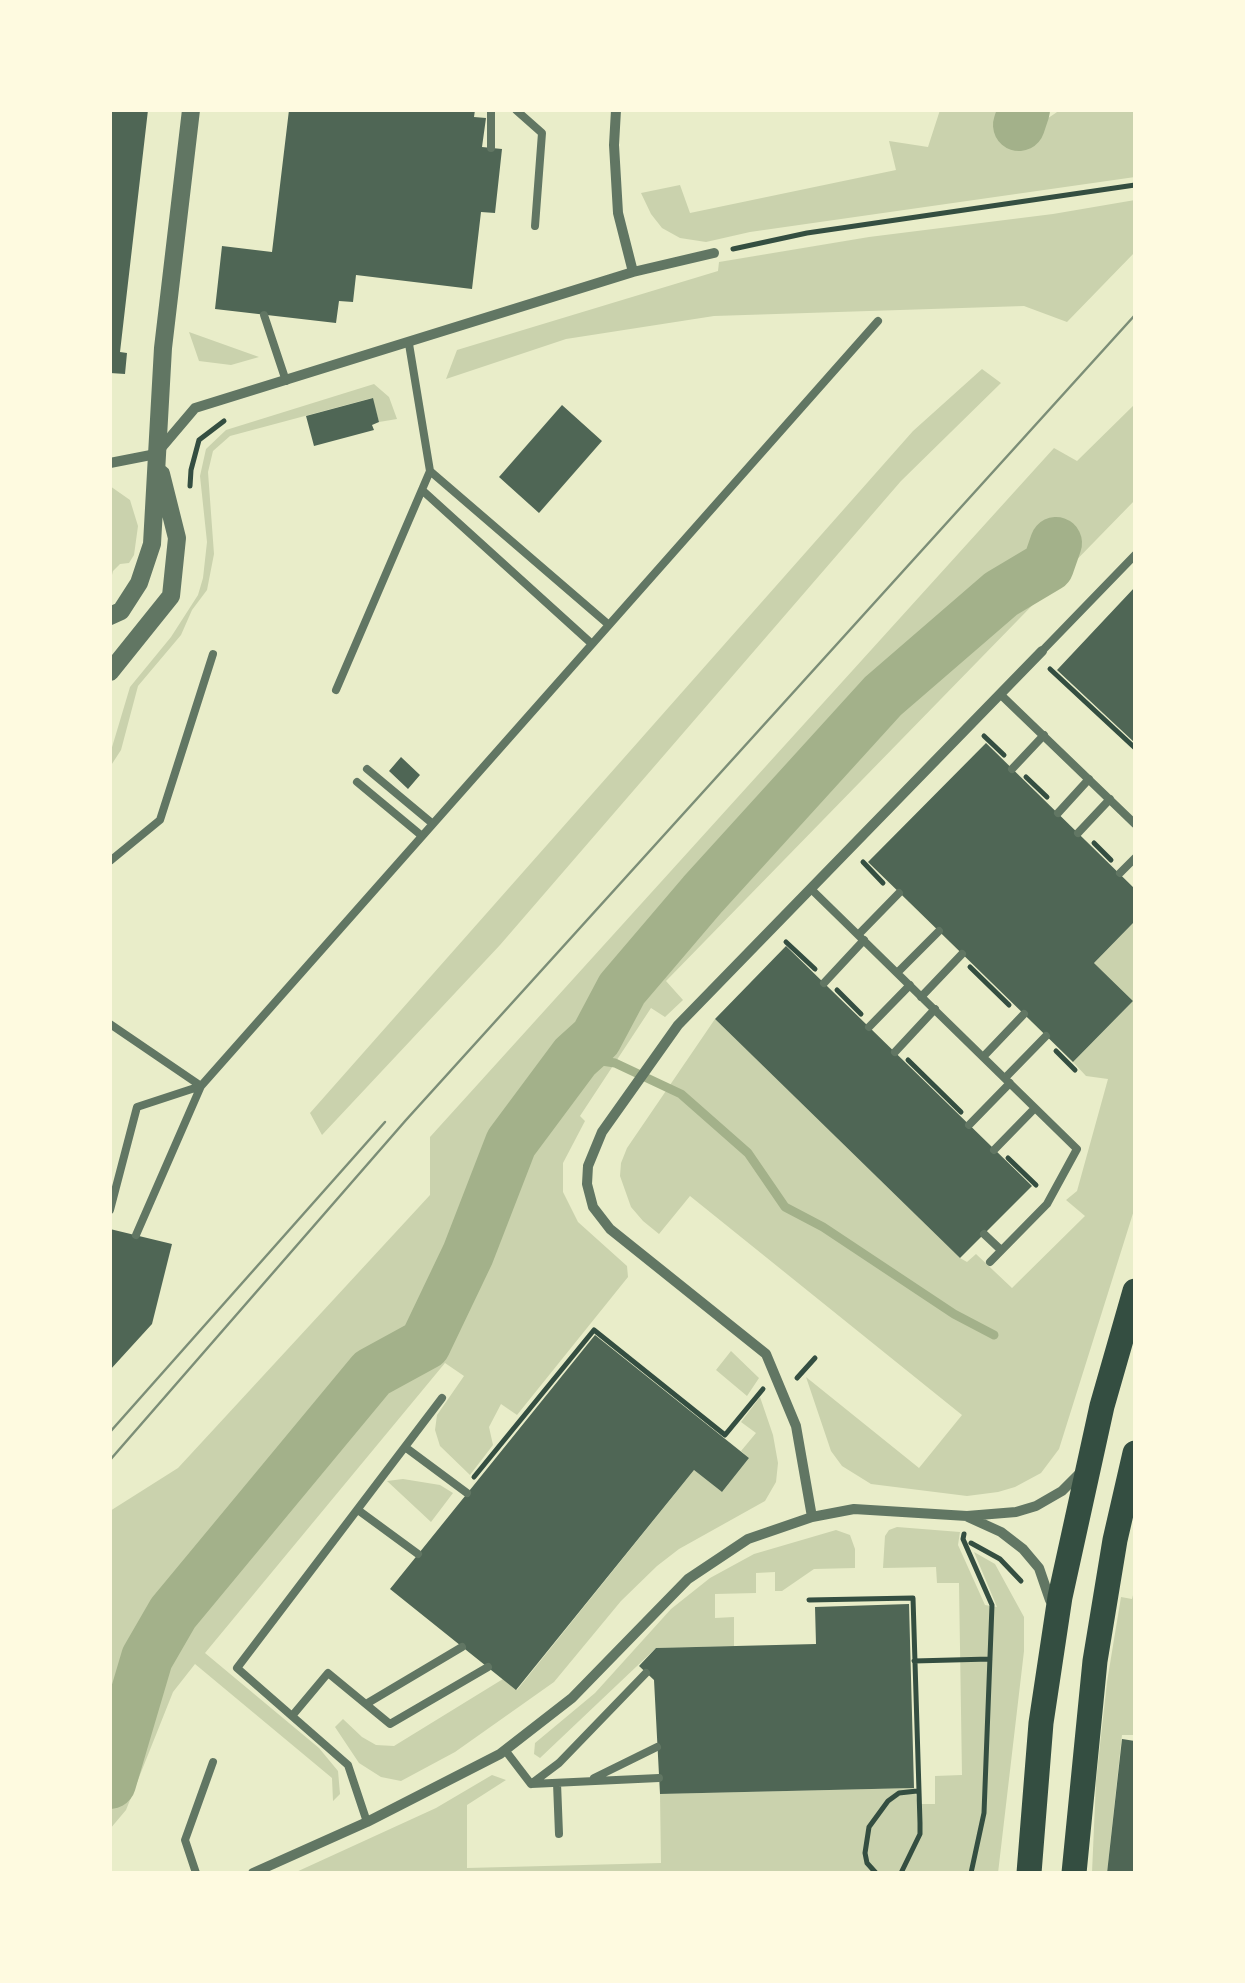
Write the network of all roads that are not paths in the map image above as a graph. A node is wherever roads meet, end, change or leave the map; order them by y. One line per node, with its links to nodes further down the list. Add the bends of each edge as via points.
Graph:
1 (191, 110): 13 (street)
2 (492, 110): 5 (lane)
3 (516, 110): 6 (lane, via 542,133)
4 (616, 110): 8 (street, via 618,213)
5 (491, 148)
6 (535, 226)
7 (714, 254): 8 (street)
8 (634, 272): 11 (street)
9 (264, 314): 12 (lane)
10 (878, 321): 19 (lane)
11 (409, 344): 12 (street); 15 (lane)
12 (286, 381): 13 (street, via 195,408)
13 (156, 454): 14 (street); 18 (street, via 152,544 139,583); 23 (street, via 176,538 171,596)
14 (110, 464)
15 (430, 471): 16 (lane); 19 (lane)
16 (422, 490): 20 (lane); 24 (lane)
17 (1135, 555): 21 (lane)
18 (110, 616)
19 (609, 624): 20 (lane)
20 (592, 644): 33 (lane)
21 (1042, 651): 25 (street)
22 (213, 654): 38 (lane, via 160,820)
23 (110, 672)
24 (336, 690)
25 (1000, 694): 26 (lane); 40 (street)
26 (1044, 736): 27 (lane); 29 (lane)
27 (1012, 768)
28 (367, 769): 33 (lane)
29 (1089, 779): 31 (lane); 32 (lane)
30 (357, 782): 36 (lane)
31 (1110, 799): 34 (lane); 35 (lane)
32 (1058, 813)
33 (433, 824): 36 (lane)
34 (1135, 824)
35 (1078, 833)
36 (422, 836): 57 (lane)
37 (1135, 858): 39 (lane)
38 (110, 860)
39 (1120, 873)
40 (811, 889): 43 (lane); 74 (street, via 678,1025 602,1132 587,1184 593,1207 610,1229 766,1354 796,1426)
41 (899, 893): 43 (lane)
42 (939, 932): 45 (lane)
43 (861, 938): 45 (lane); 46 (lane)
44 (962, 954): 48 (lane)
45 (897, 973): 47 (lane)
46 (825, 982)
47 (910, 985): 48 (lane); 52 (lane)
48 (921, 997): 49 (lane)
49 (934, 1009): 54 (lane); 55 (lane)
50 (1024, 1014): 55 (lane)
51 (110, 1024): 57 (lane)
52 (870, 1025)
53 (1046, 1036): 56 (lane)
54 (896, 1051)
55 (982, 1057): 56 (lane)
56 (1007, 1081): 58 (lane); 59 (lane)
57 (201, 1086): 61 (lane, via 137,1107); 63 (lane)
58 (1036, 1108): 60 (lane); 64 (lane, via 1077,1149 1047,1204)
59 (971, 1124)
60 (996, 1149)
61 (110, 1210)
62 (984, 1234): 64 (lane)
63 (136, 1235)
64 (1002, 1250): 65 (lane)
65 (990, 1262)
66 (1135, 1291): 70 (highway)
67 (442, 1398): 68 (lane)
68 (405, 1447): 71 (lane); 72 (lane)
69 (1135, 1453): 94 (highway, via 1095,1660)
70 (1088, 1464): 73 (street, via 1036,1506); 76 (highway)
71 (467, 1493)
72 (358, 1510): 75 (lane); 81 (lane, via 237,1668)
73 (967, 1516): 74 (street, via 854,1510); 76 (street, via 1001,1532 1039,1568)
74 (812, 1517): 83 (street, via 748,1539 688,1578 572,1698)
75 (418, 1554)
76 (1055, 1627): 93 (highway)
77 (462, 1646): 80 (lane)
78 (488, 1668): 80 (lane, via 390,1724)
79 (646, 1674): 88 (lane)
80 (366, 1704): 81 (lane, via 328,1673)
81 (292, 1716): 89 (lane, via 348,1764)
82 (658, 1748): 86 (lane)
83 (505, 1750): 88 (lane); 89 (street)
84 (213, 1762): 91 (lane, via 185,1840)
85 (659, 1778): 86 (lane)
86 (589, 1781): 87 (lane)
87 (557, 1782): 88 (lane); 90 (lane)
88 (530, 1784)
89 (367, 1822): 92 (street)
90 (559, 1834)
91 (196, 1873)
92 (253, 1873)
93 (1029, 1873)
94 (1074, 1873)

